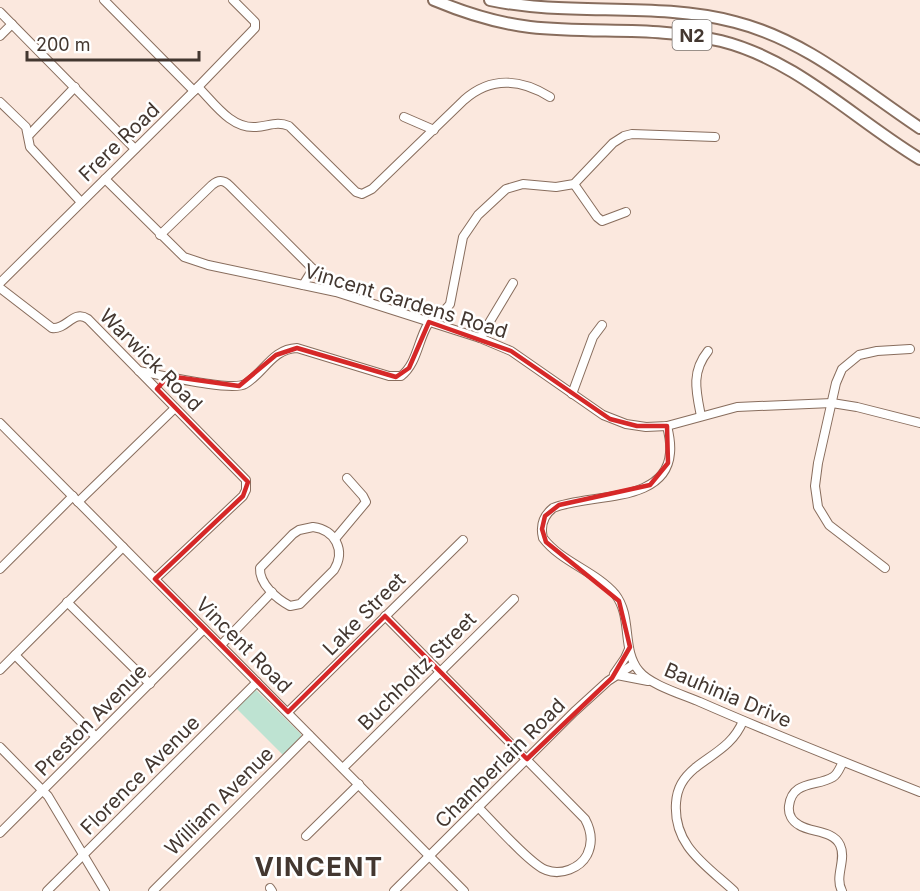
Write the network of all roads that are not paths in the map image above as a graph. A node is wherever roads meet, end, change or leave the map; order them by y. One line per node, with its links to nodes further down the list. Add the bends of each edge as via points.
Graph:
1 (104, 0): 9 (street)
2 (233, 0): 9 (street, Frere Road, via 255,22 255,28)
3 (434, 0): 18 (highway, N2, via 509,24 661,32 723,42 791,72)
4 (489, 0): 13 (highway, N2, via 542,8 663,12 735,22 804,49)
5 (0, 12): 6 (street)
6 (12, 24): 7 (street); 8 (street)
7 (0, 36)
8 (75, 87): 15 (street); 17 (street)
9 (196, 89): 14 (street, via 240,125 258,127 276,122 289,126 359,194 372,189); 17 (street, Frere Road)
10 (550, 97): 14 (street, via 521,83 497,82 470,94)
11 (0, 102): 15 (street, via 26,127)
12 (404, 117): 14 (street)
13 (920, 128)
14 (434, 130)
15 (29, 135): 21 (street, via 30,147)
16 (715, 137): 20 (street, via 624,136 608,147)
17 (135, 149): 19 (street, Frere Road)
18 (920, 159)
19 (105, 179): 21 (street, Frere Road); 23 (street, Vincent Gardens Road)
20 (574, 184): 22 (street, via 602,221); 30 (street, via 513,186 491,201 463,237 450,304)
21 (81, 202): 25 (street, Frere Road)
22 (626, 212)
23 (160, 235): 24 (street, via 215,182 223,181); 27 (street, Vincent Gardens Road, via 191,260)
24 (313, 269): 27 (street); 29 (street)
25 (0, 283)
26 (513, 283): 32 (street)
27 (303, 285): 29 (street, Vincent Gardens Road)
28 (0, 288): 35 (street, Warwick Road, via 52,328 84,316)
29 (336, 292): 30 (street, Vincent Gardens Road)
30 (429, 322): 32 (street, Vincent Gardens Road); 36 (street, via 409,368 396,377 297,348 276,355 239,386)
31 (602, 325): 38 (street, via 593,337)
32 (480, 338): 38 (street, Vincent Gardens Road, via 521,357)
33 (910, 349): 39 (street, via 877,351 852,358 839,374)
34 (708, 351): 41 (street, via 696,375)
35 (139, 371): 36 (street); 37 (street, Warwick Road)
36 (168, 376): 37 (street)
37 (157, 389): 40 (street, Warwick Road)
38 (573, 394): 44 (street, Vincent Gardens Road, via 617,421 637,426)
39 (832, 404): 41 (street, Vincent Gardens Road, via 738,407); 43 (street, Vincent Gardens Road); 50 (street, via 818,463 818,507 840,535)
40 (175, 408): 46 (street); 52 (street, Warwick Road, via 241,474 247,485 243,496)
41 (701, 416): 44 (street, Vincent Gardens Road)
42 (0, 423): 46 (street, Vincent Road)
43 (920, 423)
44 (668, 426): 59 (street, via 670,453 656,481 633,492 559,505 548,512 542,523 546,542 616,596 625,613)
45 (347, 478): 47 (street, via 366,502)
46 (76, 499): 49 (street, Vincent Road); 51 (street)
47 (335, 539): 53 (street, via 338,563 300,604 290,606); 53 (street, via 313,527 293,534 260,568)
48 (463, 540): 56 (street, Lake Street)
49 (123, 547): 52 (street, Vincent Road); 55 (street)
50 (885, 568)
51 (0, 569)
52 (155, 579): 57 (street, Vincent Road)
53 (272, 592): 58 (street)
54 (514, 599): 63 (street, Buchholtz Street)
55 (67, 602): 60 (street); 67 (street)
56 (385, 616): 63 (street); 68 (street, Lake Street)
57 (204, 629): 58 (street, Vincent Road); 67 (street, Preston Avenue)
58 (220, 645): 65 (street, Vincent Road)
59 (630, 647): 61 (street); 64 (street)
60 (15, 655): 62 (street); 71 (street)
61 (634, 664): 64 (street, Chamberlain Road); 66 (street, Bauhinia Drive)
62 (0, 670)
63 (440, 671): 73 (street); 75 (street, Buchholtz Street)
64 (614, 677): 66 (street); 73 (street, Chamberlain Road)
65 (257, 682): 68 (street, Vincent Road); 82 (street, Florence Avenue)
66 (656, 682): 69 (street, Bauhinia Drive)
67 (150, 684): 71 (street, Preston Avenue)
68 (288, 712): 70 (street, Vincent Road)
69 (743, 721): 74 (street, Bauhinia Drive); 89 (street, via 731,742 684,779 675,808 676,824 685,846)
70 (309, 735): 75 (street, Vincent Road); 86 (street, William Avenue)
71 (96, 737): 77 (street, Preston Avenue)
72 (0, 747): 77 (street)
73 (527, 759): 79 (street, Chamberlain Road); 79 (street, via 589,827 590,847 580,863 561,872 546,870)
74 (843, 762): 78 (street, Bauhinia Drive); 90 (street, via 831,778 797,790 789,807 792,819 800,826 838,842 843,857 839,883)
75 (343, 768): 76 (street, Vincent Road)
76 (359, 784): 81 (street); 83 (street, Vincent Road)
77 (43, 790): 80 (street, Preston Avenue); 82 (street)
78 (920, 792)
79 (478, 807): 83 (street, Chamberlain Road)
80 (0, 833)
81 (306, 836)
82 (83, 855): 84 (street, Florence Avenue); 85 (street)
83 (429, 856): 87 (street, Chamberlain Road); 88 (street, Vincent Road)
84 (47, 891)
85 (105, 891)
86 (153, 891)
87 (394, 891)
88 (464, 891)
89 (734, 891)
90 (842, 891)

